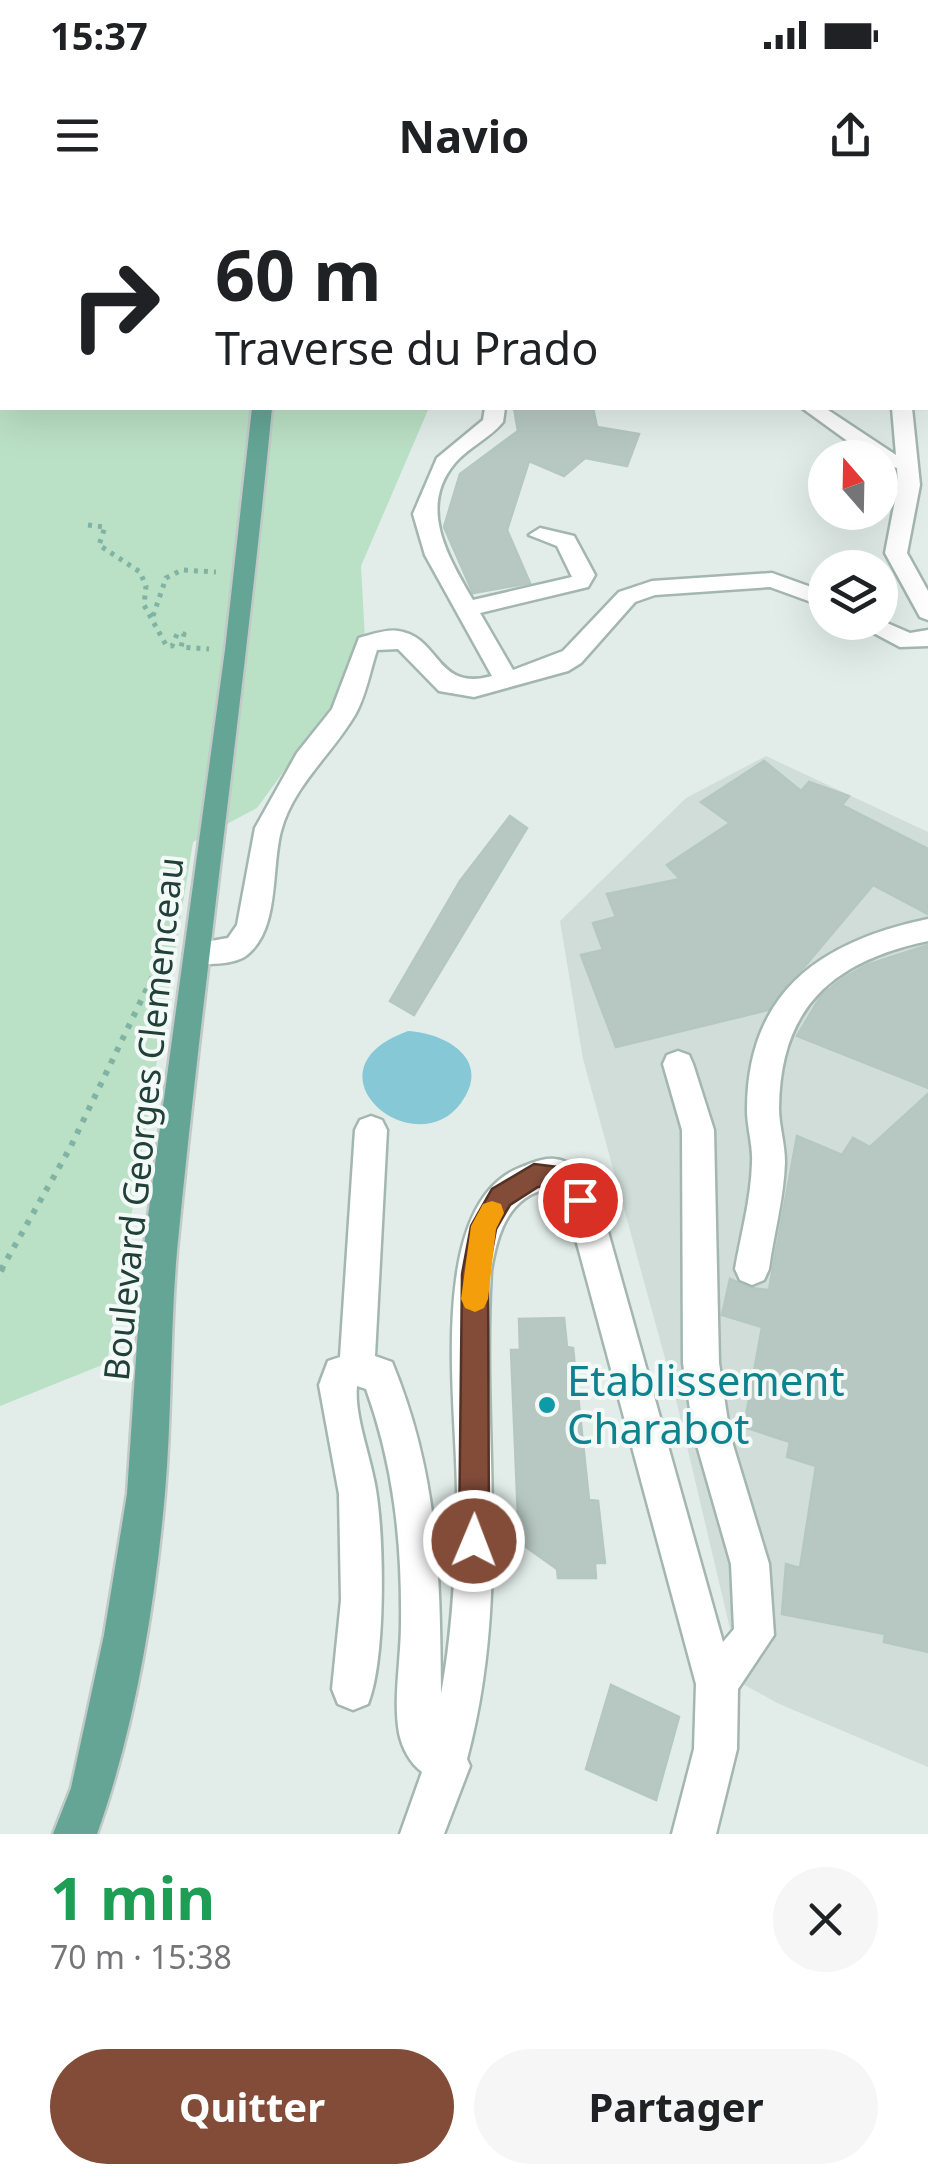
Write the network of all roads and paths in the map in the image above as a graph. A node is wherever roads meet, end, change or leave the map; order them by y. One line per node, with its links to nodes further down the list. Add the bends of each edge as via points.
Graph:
1 (262, 410): 8 (main road, Boulevard Georges Clemenceau)
2 (495, 410): 10 (street, via 492,422 444,462 424,514 436,555)
3 (815, 410): 5 (street, via 885,458)
4 (902, 410): 5 (street)
5 (905, 464): 11 (street, via 909,486 896,553)
6 (88, 525): 12 (path, via 105,527 99,545 140,572 144,605)
7 (540, 535): 10 (street, via 566,542 584,575 580,582)
8 (244, 573): 12 (path, via 182,570 166,578); 15 (main road, Boulevard Georges Clemenceau)
9 (808, 594): 16 (street, via 772,580 652,588 617,606 572,657)
10 (467, 609): 16 (street)
11 (928, 612)
12 (153, 618): 15 (path, via 166,646 184,634 181,647)
13 (898, 637): 14 (street)
14 (928, 638)
15 (237, 650): 18 (main road, Boulevard Georges Clemenceau)
16 (507, 681): 18 (street, via 460,689 406,642 368,644 344,712 306,759 268,828 251,929 236,948)
17 (928, 930): 21 (street, via 840,954 792,1004 776,1034 766,1069 762,1112 769,1154)
18 (199, 938): 22 (path, via 158,958 70,1148); 27 (main road, Boulevard Georges Clemenceau, via 160,1253 146,1494 92,1788)
19 (678, 1064): 24 (street, via 698,1130 704,1381 712,1435 750,1564 754,1635)
20 (370, 1130): 23 (street)
21 (752, 1269)
22 (0, 1271)
23 (357, 1368): 25 (street, via 341,1374 337,1385 358,1494 362,1600); 26 (street, via 379,1375 418,1496 424,1610 420,1734 426,1750)
24 (718, 1680): 26 (street, via 584,1210 565,1176 534,1175 501,1197 484,1226 475,1274 473,1580 467,1680); 29 (street, via 716,1754)
25 (353, 1689)
26 (449, 1766): 28 (street)
27 (74, 1834)
28 (422, 1834)
29 (694, 1834)

